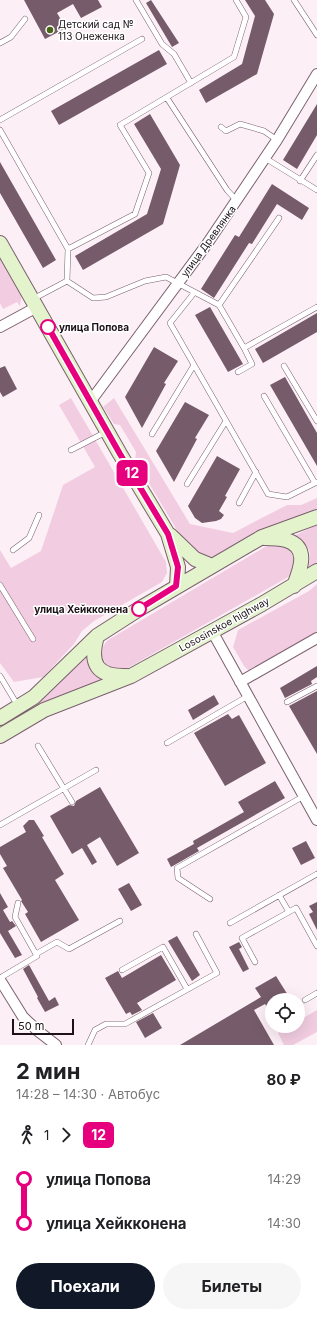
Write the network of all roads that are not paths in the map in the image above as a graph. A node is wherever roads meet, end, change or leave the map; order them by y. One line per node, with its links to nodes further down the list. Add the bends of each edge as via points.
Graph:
1 (136, 0): 9 (lane, via 162,44 174,54)
2 (236, 0): 9 (lane, via 246,17 234,57)
3 (294, 0): 5 (lane)
4 (25, 19): 7 (lane, via 11,37)
5 (317, 35)
6 (142, 39): 11 (lane)
7 (0, 43)
8 (317, 74): 14 (street, улица Древлянка)
9 (191, 83): 10 (lane)
10 (166, 98): 19 (lane, via 227,190); 22 (lane, via 120,125 149,173 135,214)
11 (0, 120)
12 (221, 127): 14 (lane, via 226,132 240,124 264,131)
13 (0, 130): 22 (lane)
14 (277, 140): 16 (street, улица Древлянка)
15 (317, 155): 17 (lane)
16 (265, 158): 17 (lane); 19 (street, улица Древлянка)
17 (300, 181): 18 (lane)
18 (317, 190)
19 (237, 200): 24 (street, улица Древлянка)
20 (279, 218): 27 (lane)
21 (0, 243): 26 (street)
22 (68, 249): 23 (lane)
23 (67, 281): 24 (lane, via 93,298 106,297 145,281 166,277); 26 (lane)
24 (177, 283): 25 (lane); 35 (street, улица Древлянка)
25 (194, 293): 27 (lane); 31 (lane, via 170,323)
26 (34, 303): 29 (street); 35 (street)
27 (219, 305): 30 (lane)
28 (317, 307): 30 (lane)
29 (0, 327)
30 (244, 348): 33 (lane, via 252,364)
31 (194, 365): 36 (lane); 39 (lane)
32 (284, 366): 37 (lane)
33 (238, 372)
34 (264, 396): 42 (lane)
35 (90, 402): 38 (street)
36 (226, 421): 41 (lane); 43 (lane)
37 (317, 421)
38 (107, 431): 40 (lane); 47 (street)
39 (152, 434)
40 (71, 450)
41 (256, 472): 42 (lane, via 268,494 287,497); 44 (lane)
42 (316, 483)
43 (187, 484)
44 (239, 503)
45 (39, 515): 49 (lane, via 29,538)
46 (317, 517): 48 (street)
47 (168, 534): 50 (street, via 195,559); 53 (street, via 178,567)
48 (262, 537): 50 (street); 54 (street, via 286,540 296,545 301,553 302,563)
49 (13, 550)
50 (212, 566): 53 (street)
51 (317, 572): 54 (street, Lososinskoe highway)
52 (0, 585): 58 (lane)
53 (176, 586): 56 (street)
54 (294, 586): 55 (street, Lososinskoe highway)
55 (212, 631): 60 (street, Lososinskoe highway); 61 (street)
56 (97, 636): 60 (street, via 93,652 98,667 106,674); 65 (street, via 34,697)
57 (317, 638): 61 (street)
58 (33, 639)
59 (0, 676): 65 (lane)
60 (131, 676): 67 (street, Lososinskoe highway, via 44,710)
61 (240, 682): 63 (street)
62 (317, 686): 64 (lane)
63 (248, 696): 68 (lane); 72 (street)
64 (287, 702)
65 (19, 707): 66 (street)
66 (0, 718)
67 (0, 736)
68 (167, 743)
69 (38, 746): 71 (lane)
70 (96, 770): 71 (lane)
71 (64, 788): 73 (lane); 75 (lane)
72 (304, 796): 74 (street); 78 (lane, via 177,868 178,878)
73 (72, 802)
74 (317, 820)
75 (0, 825)
76 (317, 874): 77 (lane)
77 (279, 896): 80 (lane); 82 (lane)
78 (210, 899)
79 (18, 903): 85 (lane, via 14,917)
80 (289, 912): 84 (lane, via 296,908); 86 (lane, via 242,938)
81 (120, 921): 85 (lane, via 69,949 57,942)
82 (230, 923)
83 (196, 934): 89 (lane, via 217,973)
84 (317, 946)
85 (36, 954): 88 (lane, via 37,956)
86 (255, 962)
87 (122, 970): 89 (lane, via 163,947)
88 (0, 979): 92 (street, via 23,1017)
89 (187, 989): 93 (lane, via 125,1024 106,1024 95,1030)
90 (317, 993): 91 (lane)
91 (305, 1000)
92 (56, 1045)
93 (88, 1045)

